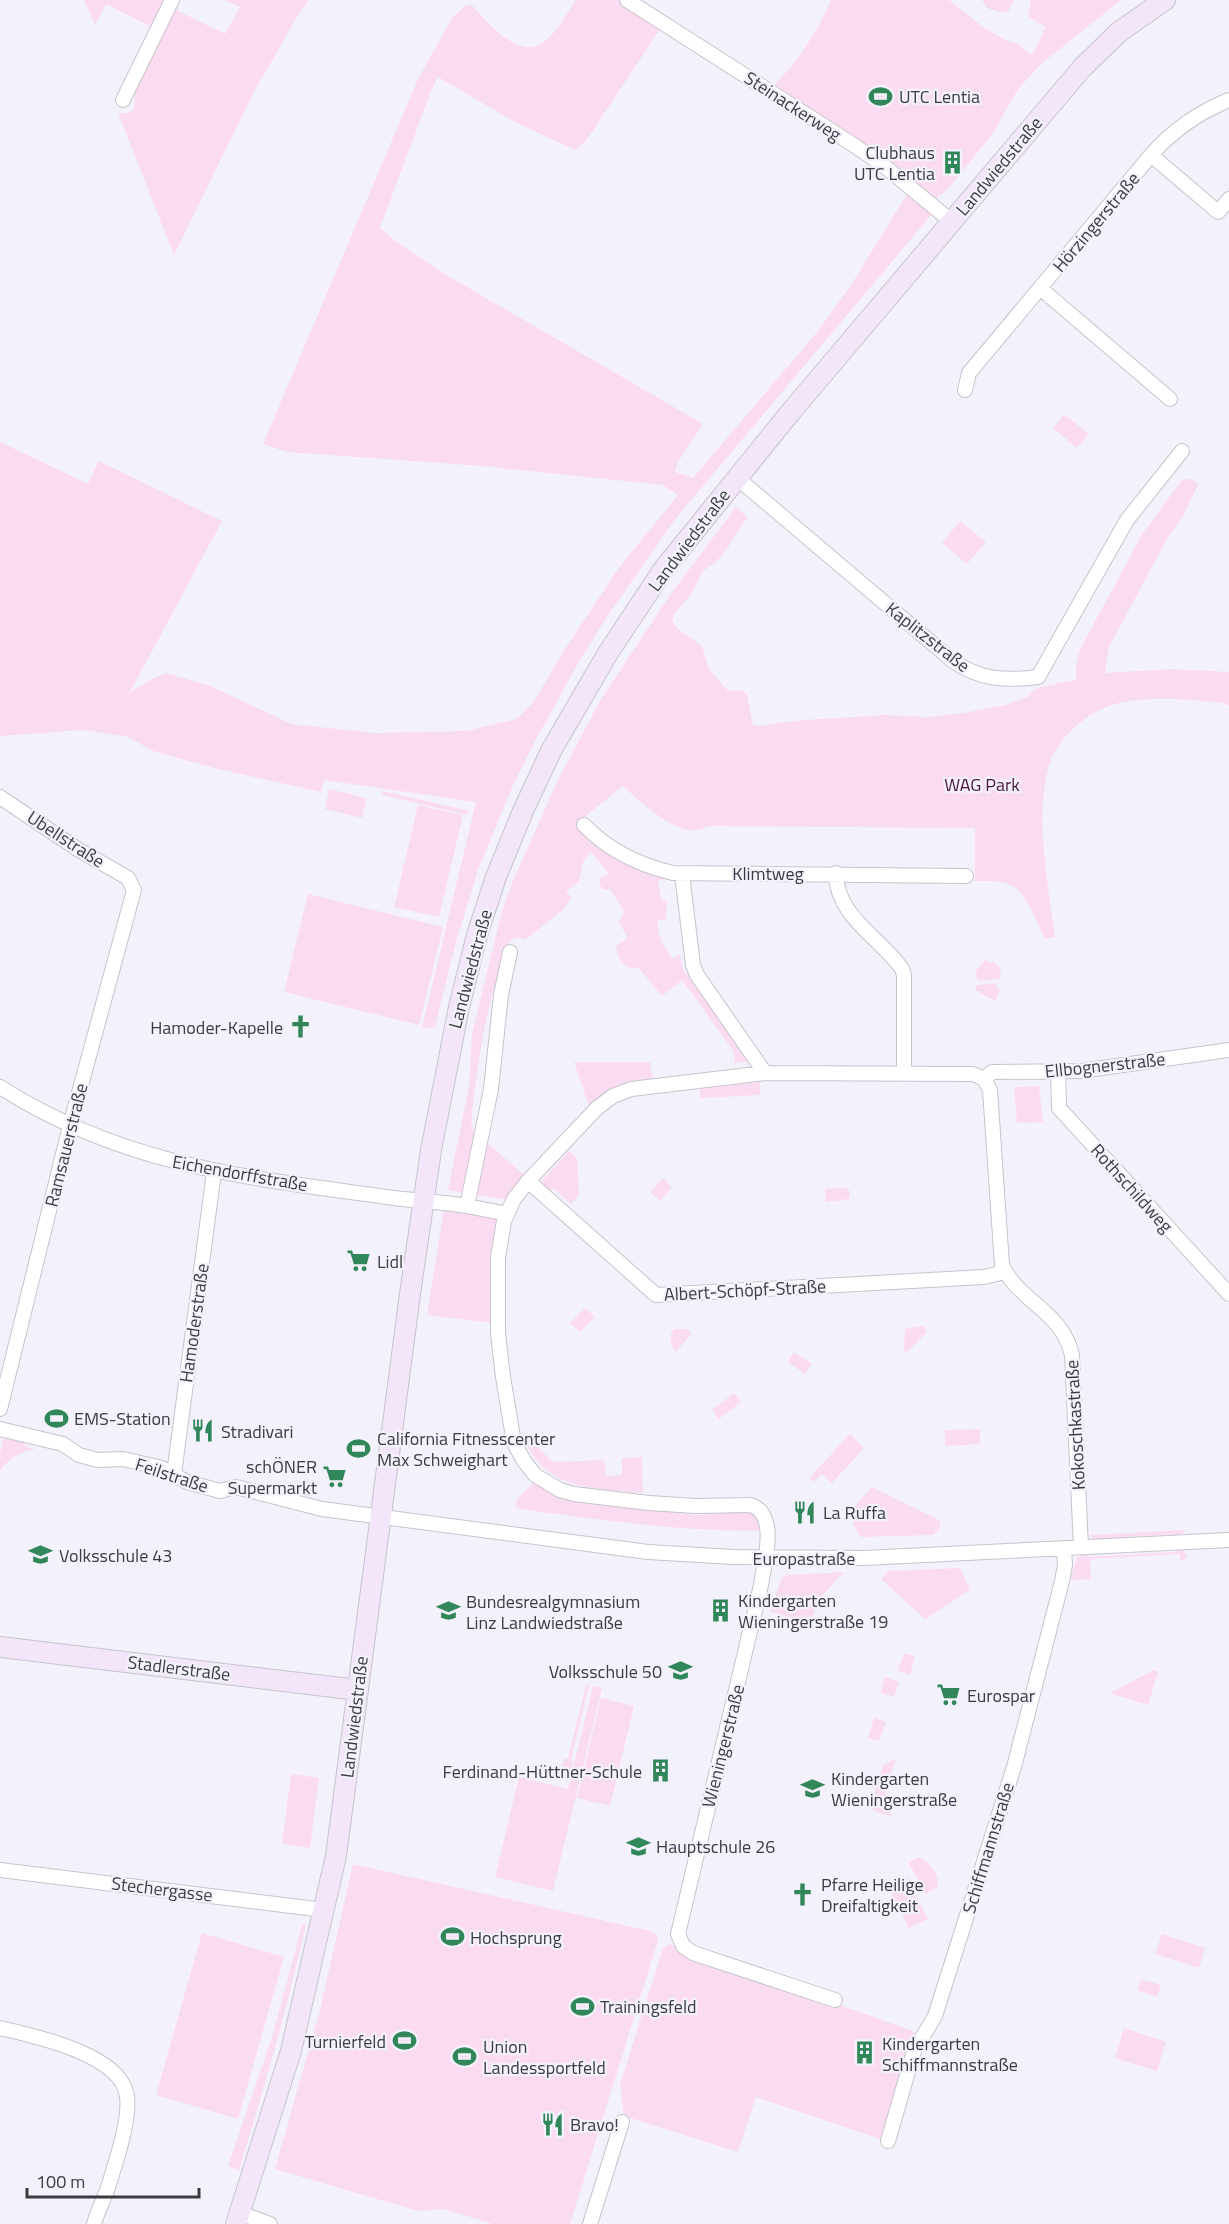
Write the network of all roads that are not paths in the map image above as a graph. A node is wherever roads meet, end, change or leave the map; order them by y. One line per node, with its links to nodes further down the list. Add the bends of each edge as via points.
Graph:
1 (171, 0): 4 (street)
2 (627, 0): 9 (street, Steinackerweg, via 883,165)
3 (1165, 0): 9 (main road, Landwiedstraße, via 1097,52)
4 (123, 100)
5 (1229, 100): 6 (street, Hörzingerstraße, via 1196,115)
6 (1151, 155): 8 (street, Hörzingerstraße); 10 (street, Hörzingerstraße)
7 (1229, 200): 8 (street, Hörzingerstraße)
8 (1224, 217)
9 (951, 221): 14 (main road, Landwiedstraße)
10 (1040, 288): 11 (street, Hörzingerstraße, via 969,373); 12 (street, Hörzingerstraße)
11 (965, 390)
12 (1170, 399)
13 (1182, 452): 14 (street, Kaplitzstraße, via 1127,520 1038,677 1017,680 976,674 952,661)
14 (736, 477): 31 (main road, Landwiedstraße, via 663,570 608,653 552,748 523,811 493,885 463,988)
15 (0, 797): 20 (street, Ubellstraße)
16 (584, 825): 17 (street, Klimtweg, via 605,844 631,859)
17 (682, 873): 18 (street, Klimtweg); 24 (street, via 697,975)
18 (836, 873): 19 (street, Klimtweg); 25 (street, via 836,884 849,910 902,969)
19 (966, 876)
20 (132, 883): 28 (street, Ramsauerstraße, via 134,890)
21 (510, 952): 32 (street, Landwiedstraße, via 501,994 491,1089)
22 (1229, 1050): 23 (street, Ellbognerstraße)
23 (1059, 1071): 26 (street, Ellbognerstraße, via 992,1072); 35 (street, Rothschildweg, via 1059,1108)
24 (765, 1073): 25 (street); 30 (street, via 622,1092 597,1108)
25 (904, 1074): 26 (street, via 973,1074)
26 (984, 1079): 34 (street, via 990,1090 1000,1256)
27 (0, 1087): 28 (street, Eichendorffstraße)
28 (70, 1126): 29 (street, Eichendorffstraße, via 148,1155); 36 (street, Ramsauerstraße)
29 (214, 1172): 31 (street, Eichendorffstraße); 38 (street, Hamoderstraße)
30 (528, 1181): 33 (street); 34 (street, Albert-Schöpf-Straße, via 656,1295 984,1277)
31 (424, 1200): 32 (street); 39 (main road, Landwiedstraße)
32 (466, 1206): 33 (street)
33 (507, 1214): 43 (street, via 498,1245 498,1333 514,1443 524,1461 545,1483 574,1494 696,1506 751,1504 762,1511 768,1523)
34 (1005, 1272): 41 (street, Kokoschkastraße, via 1059,1326 1070,1346)
35 (1229, 1294)
36 (0, 1409)
37 (0, 1429): 38 (street, Feilstraße, via 63,1444 79,1455 98,1460 123,1459)
38 (174, 1473): 39 (street, Feilstraße, via 187,1482 219,1490 236,1487 308,1506)
39 (381, 1517): 43 (street, Europastraße, via 648,1552); 45 (main road, Landwiedstraße)
40 (1229, 1540): 41 (street, Europastraße)
41 (1081, 1547): 42 (street, Europastraße)
42 (1064, 1548): 43 (street, Europastraße, via 909,1557); 51 (street, Schiffmannstraße, via 1062,1581 1014,1767 935,2016 914,2051)
43 (765, 1558): 48 (street, Wieningerstraße, via 678,1934 683,1946 693,1953)
44 (0, 1647): 45 (main road, Stadlerstraße)
45 (358, 1690): 47 (main road, Landwiedstraße, via 339,1837)
46 (0, 1870): 47 (street, Stechergasse)
47 (324, 1910): 52 (main road, Landwiedstraße, via 291,2051)
48 (835, 2001)
49 (0, 2028): 53 (street, via 93,2058 111,2070 126,2091 123,2129 110,2182)
50 (622, 2122): 55 (street)
51 (888, 2141)
52 (238, 2219): 54 (street)
53 (94, 2224)
54 (270, 2224)
55 (591, 2224)

